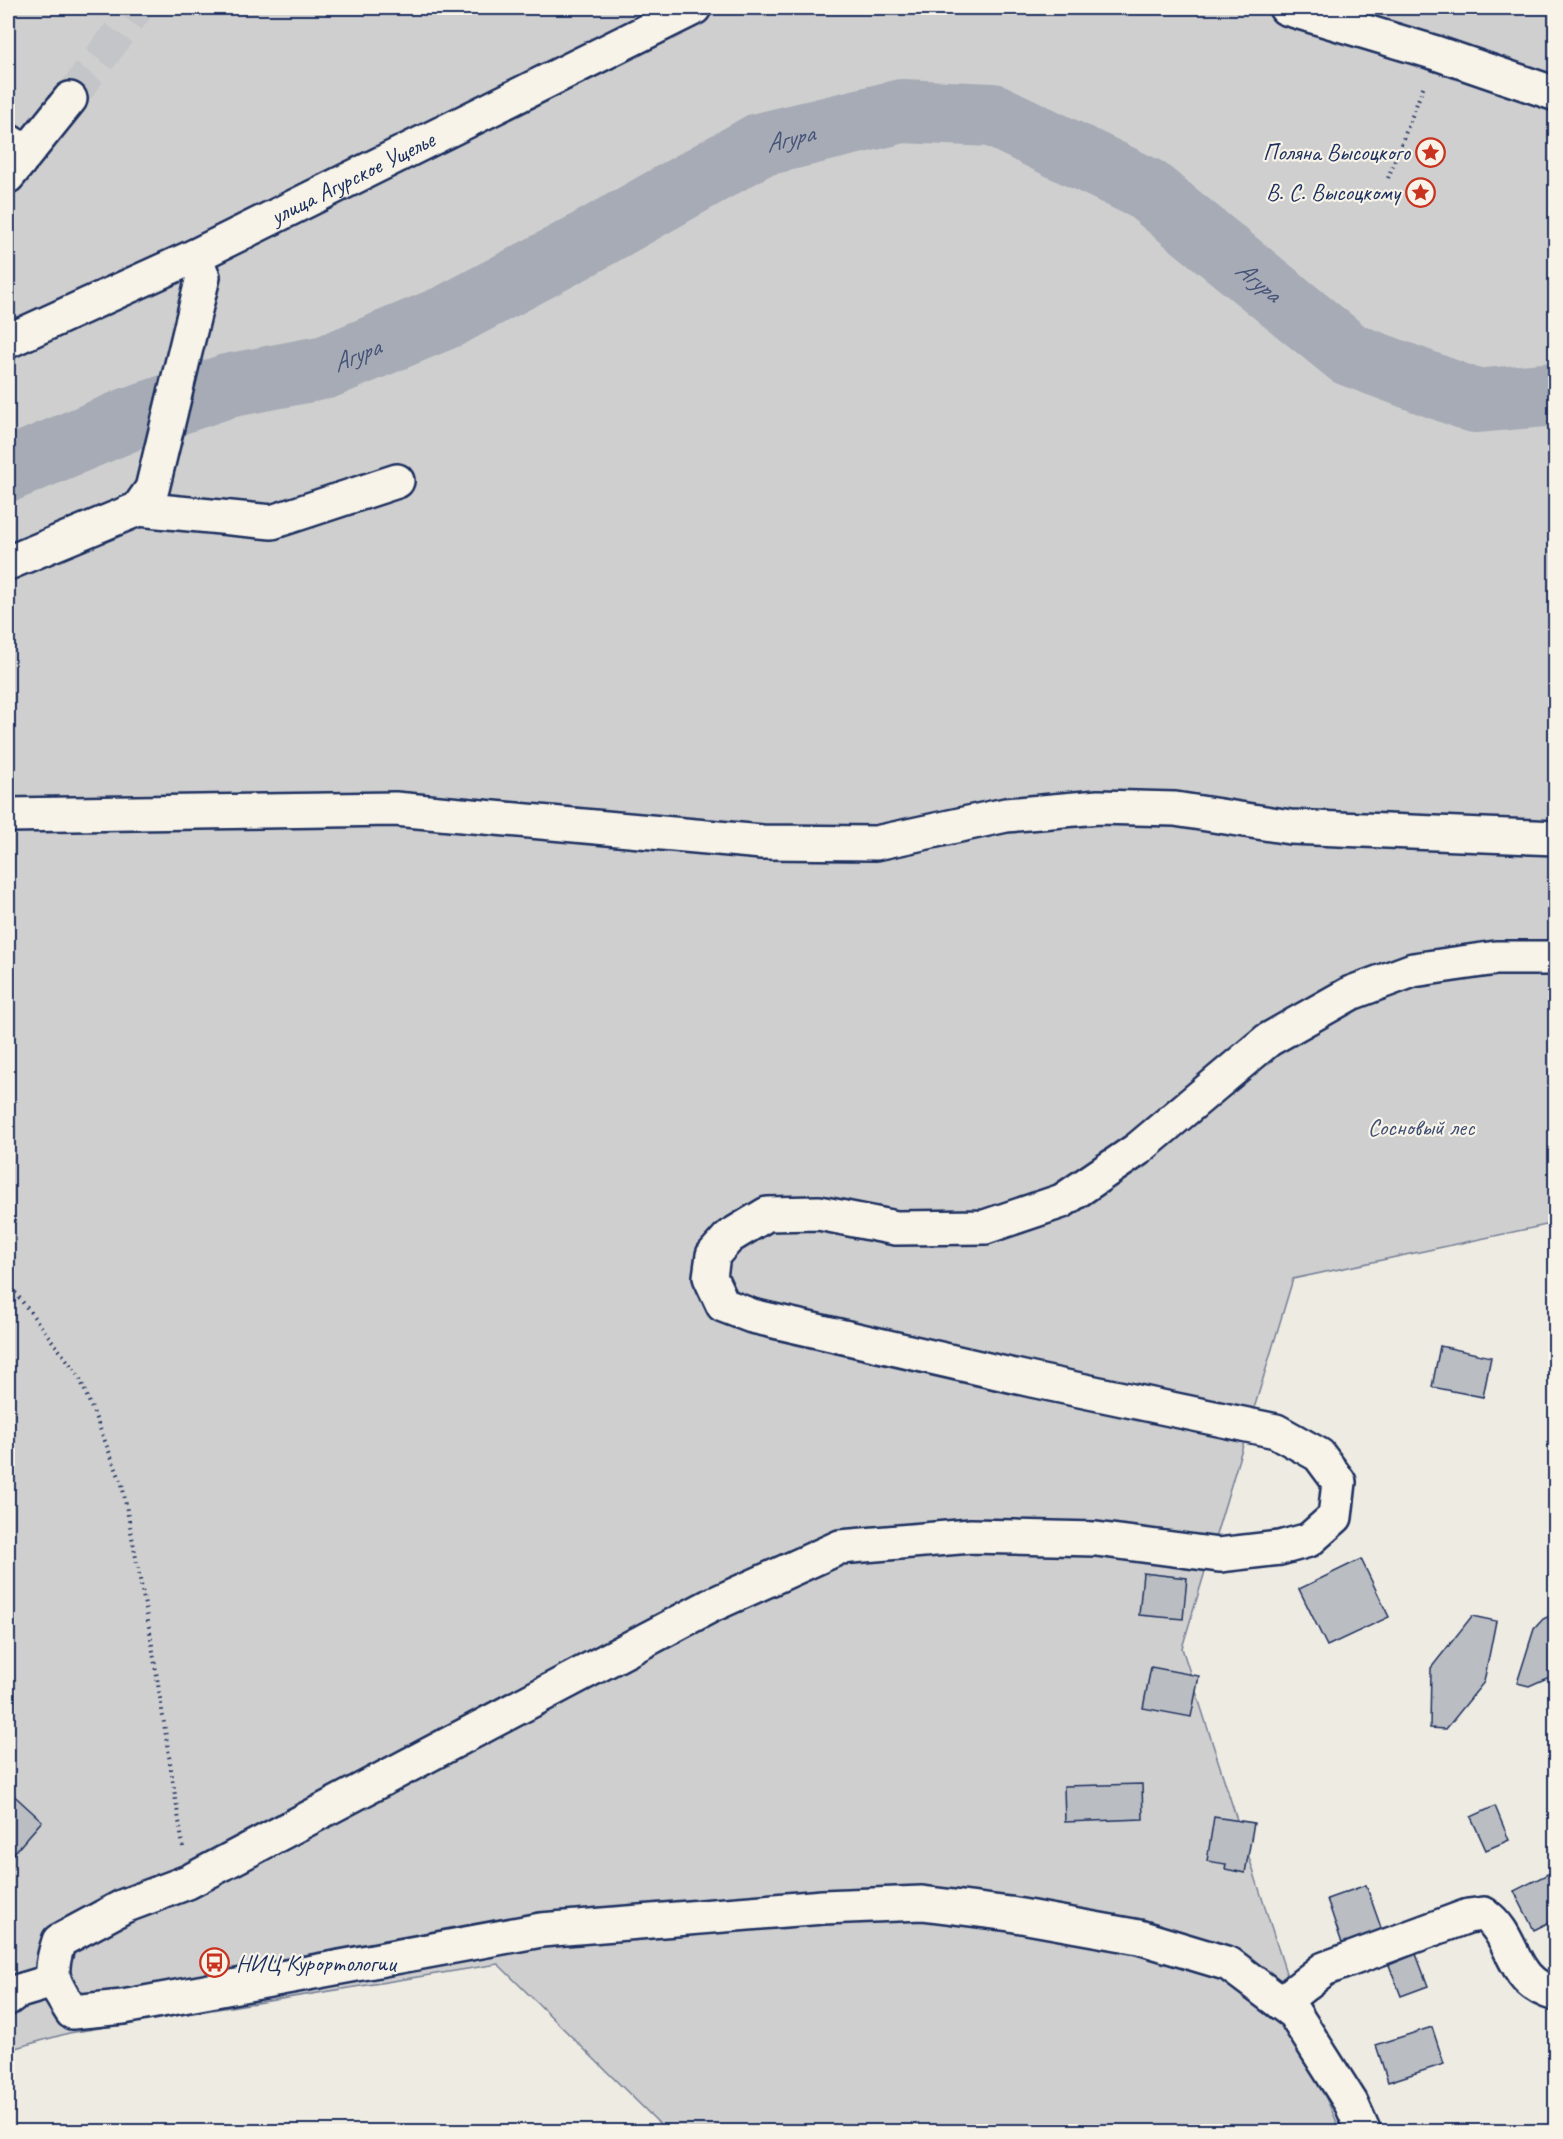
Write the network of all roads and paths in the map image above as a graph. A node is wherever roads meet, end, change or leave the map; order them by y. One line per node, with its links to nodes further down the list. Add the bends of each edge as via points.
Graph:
1 (694, 8): 8 (main road, улица Агурское Ущелье)
2 (1286, 8): 3 (main road)
3 (1436, 53): 4 (main road); 7 (path)
4 (1556, 94)
5 (70, 99): 6 (main road)
6 (14, 156)
7 (1388, 178)
8 (195, 256): 9 (main road, улица Агурское Ущелье); 11 (main road, via 203,277)
9 (8, 341)
10 (398, 481): 11 (main road, via 272,522)
11 (145, 499): 12 (main road)
12 (8, 563)
13 (8, 815): 14 (main road, via 395,809 762,842 876,843 1006,816 1098,807 1175,809 1290,826)
14 (1556, 838)
15 (1556, 958): 17 (main road, via 1496,958 1413,970 1351,993 1268,1040 1137,1149 1062,1201 985,1227 896,1228 819,1213 767,1214 729,1237 712,1255 710,1277 723,1305 752,1316 1276,1431 1319,1455 1339,1482 1335,1517 1309,1540 1280,1548 1219,1555 1096,1539 971,1536 840,1547 710,1606)
16 (8, 1282): 17 (path, via 79,1376 122,1484 150,1632)
17 (188, 1882): 18 (main road, via 124,1906 59,1941 52,1963)
18 (53, 1981): 20 (main road); 21 (main road, via 72,2012 541,1930 823,1907 922,1903 1139,1937 1229,1964)
19 (1556, 1994): 21 (main road, via 1539,1989 1517,1967 1498,1924 1484,1914 1468,1916 1324,1970)
20 (8, 1998)
21 (1281, 2003): 22 (main road, via 1294,2013 1351,2103)
22 (1364, 2132)

